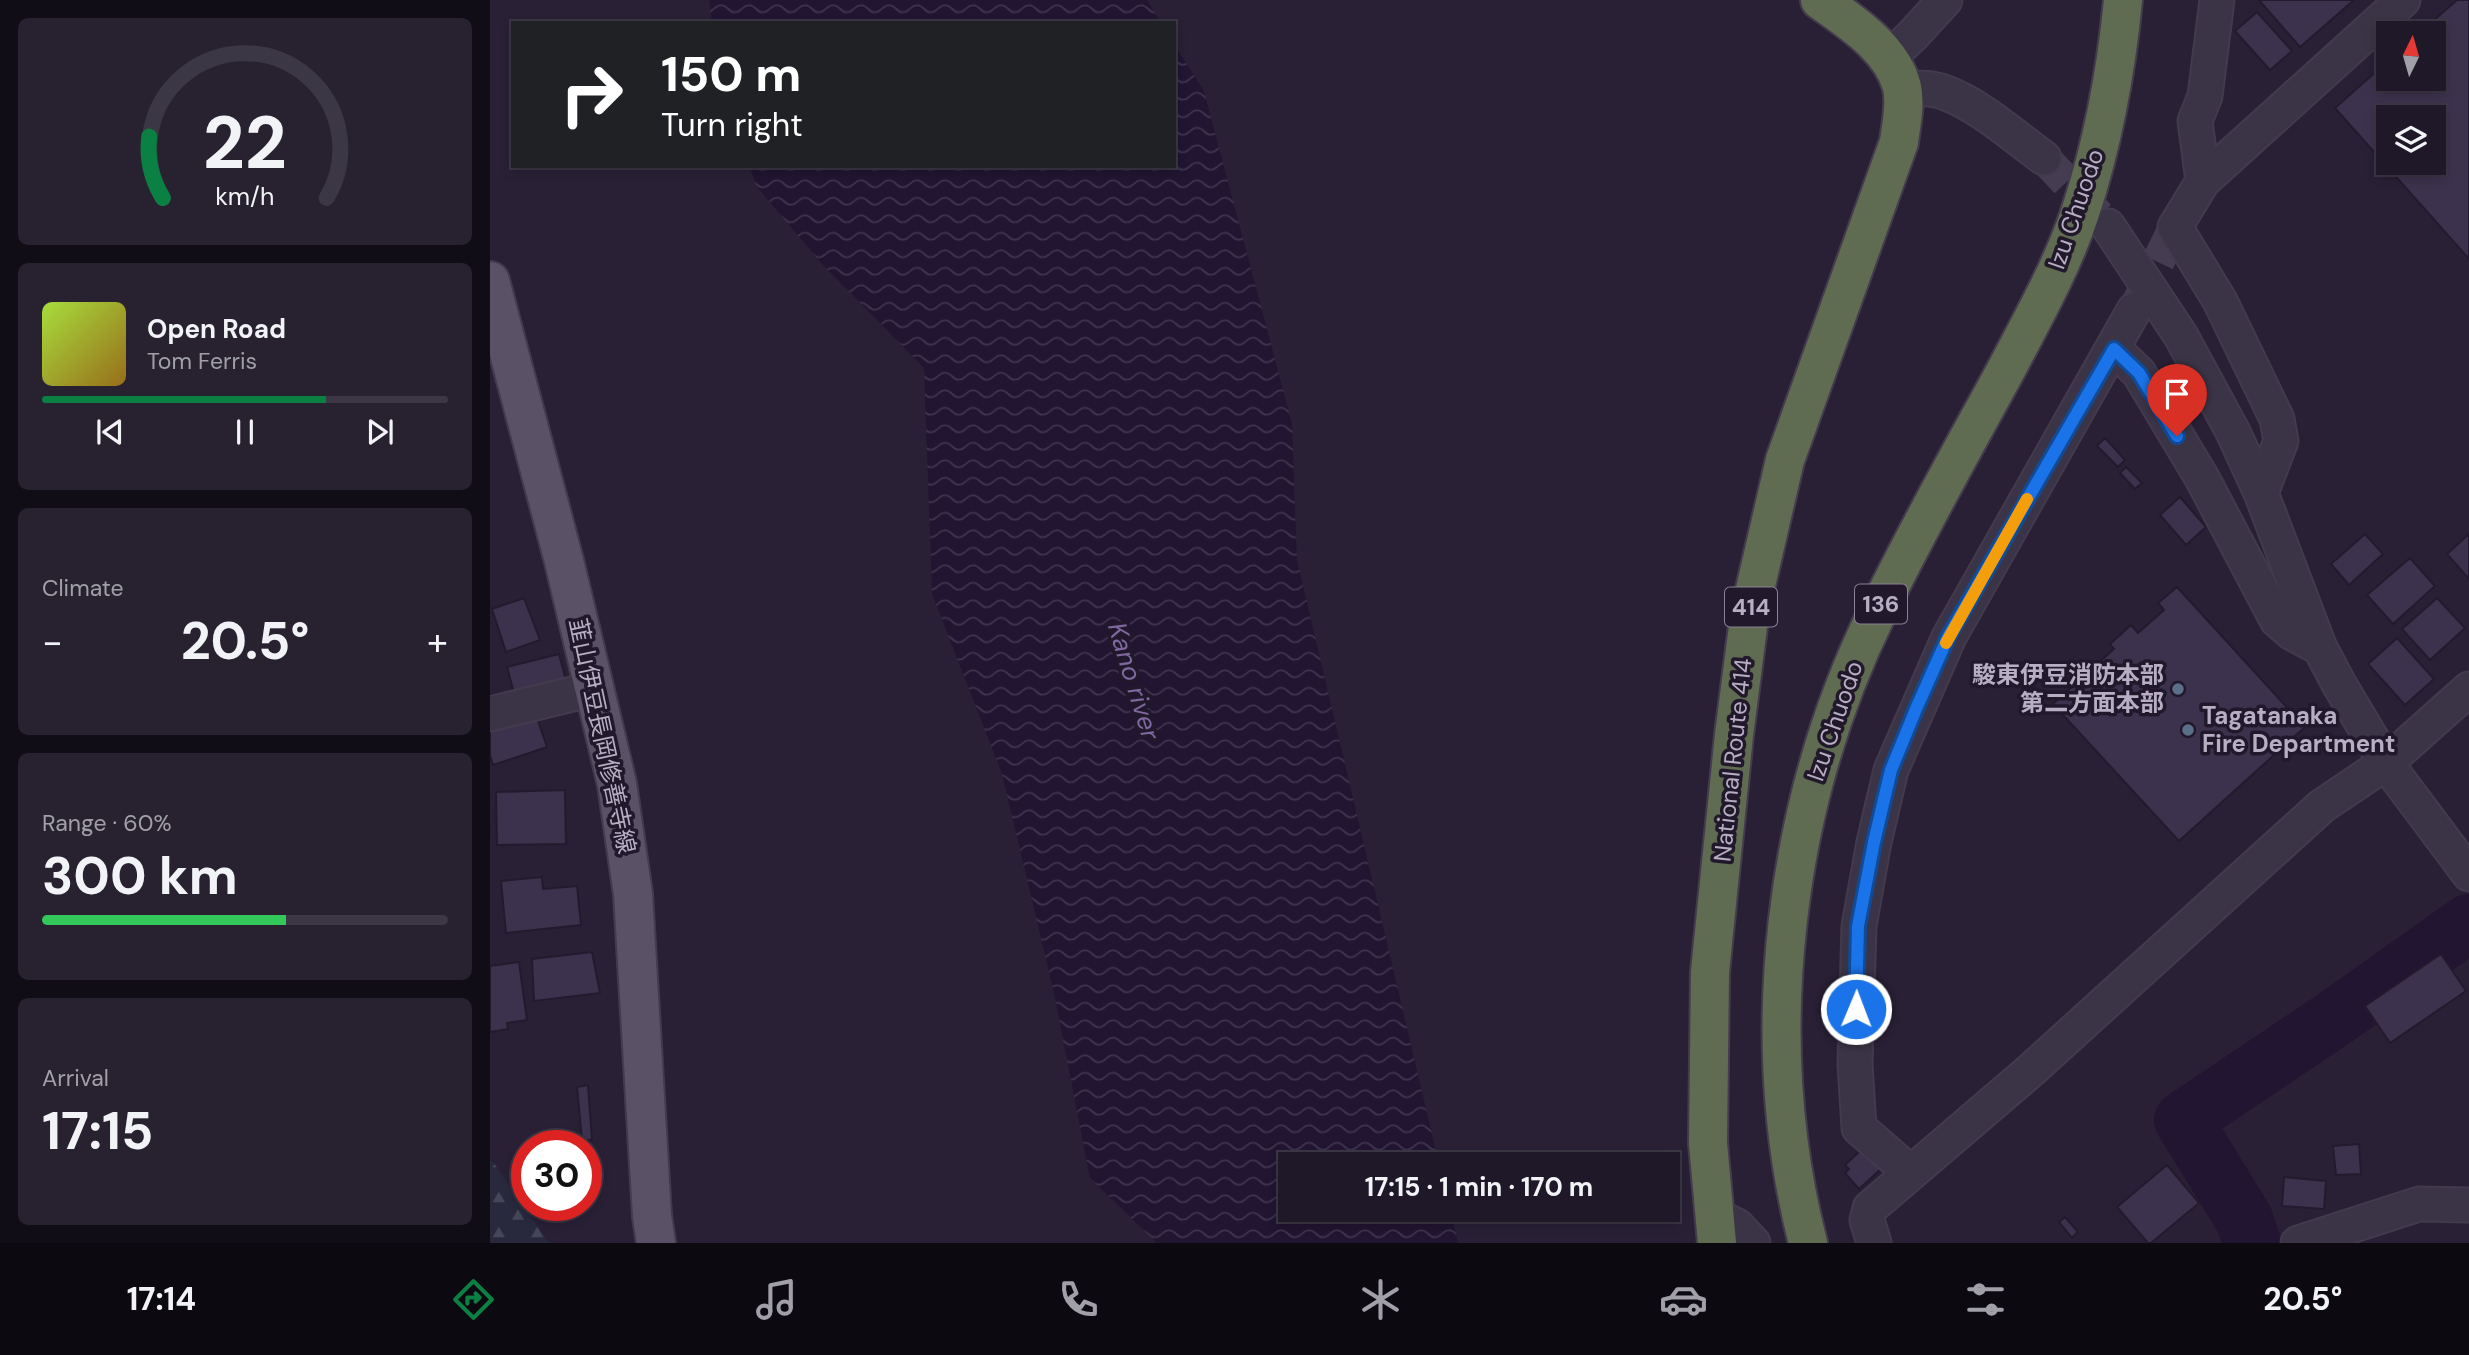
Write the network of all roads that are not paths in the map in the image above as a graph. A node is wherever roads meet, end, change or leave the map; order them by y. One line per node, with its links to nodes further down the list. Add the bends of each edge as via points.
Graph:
1 (1945, 0): 7 (street, via 1912,36)
2 (2106, 0): 26 (highway, Izu Chuodo / 136, via 2093,95 2062,209 2015,315 1836,661 1794,787 1777,871 1764,1029 1774,1160)
3 (2123, 0): 27 (highway, Izu Chuodo / 136, via 2111,99 2079,216 2031,321 1877,612 1837,706 1810,793 1786,942 1783,1029 1791,1158)
4 (2217, 0): 9 (street, via 2205,96 2195,121)
5 (2403, 0): 9 (street)
6 (1831, 8): 7 (highway)
7 (1896, 73): 8 (street, via 1977,110); 23 (highway, National Route 414 / 414, via 1903,113 1899,142 1785,460 1750,611 1710,972 1708,1143)
8 (2043, 158)
9 (2203, 181): 14 (street, via 2175,227 2220,301 2277,419 2281,441)
10 (2108, 226): 14 (street, via 2181,336)
11 (490, 286): 16 (main road, 韮山伊豆長岡修善寺線, via 564,561)
12 (2134, 310): 13 (street)
13 (2114, 349): 15 (street, via 2139,373 2277,620); 21 (street, via 1948,637 1891,770 1858,926 1855,1064 1860,1128)
14 (2261, 493): 15 (street)
15 (2320, 648): 19 (street)
16 (593, 689): 18 (street); 24 (main road, 韮山伊豆長岡修善寺線, via 617,784 633,894)
17 (2469, 689): 19 (street)
18 (490, 714)
19 (2386, 763): 20 (street); 21 (street, via 2322,806 2030,1071)
20 (2469, 874)
21 (1911, 1172): 28 (street, via 1870,1208 1867,1220)
22 (2469, 1205): 29 (street, via 2418,1204)
23 (1716, 1229): 25 (street, via 1737,1226)
24 (656, 1243)
25 (1753, 1243)
26 (1790, 1243)
27 (1808, 1243)
28 (1874, 1243)
29 (2298, 1243)

